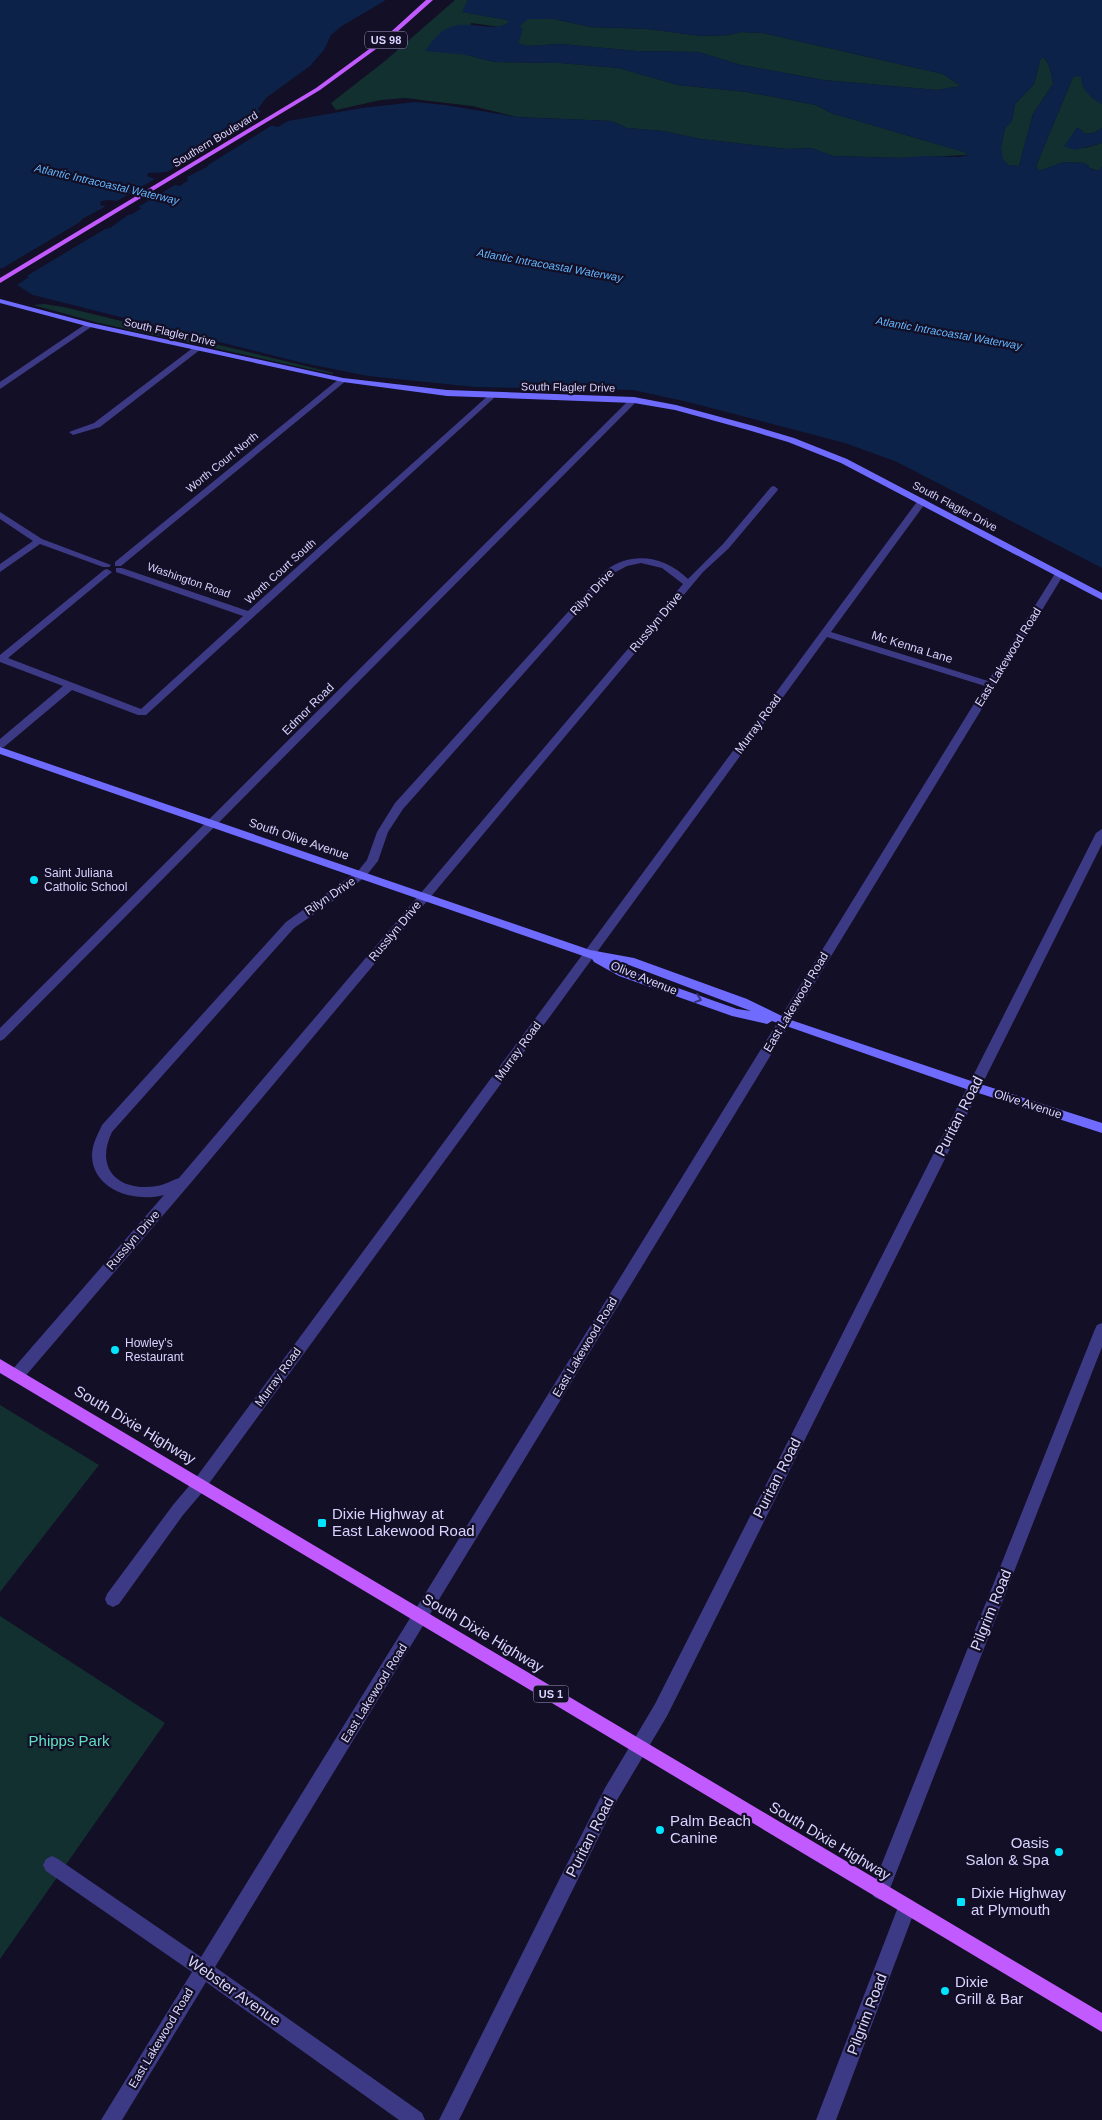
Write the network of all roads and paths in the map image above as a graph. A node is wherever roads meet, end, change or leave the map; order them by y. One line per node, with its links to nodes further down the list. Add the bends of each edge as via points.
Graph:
1 (430, 0): 2 (main road, Southern Boulevard / US 98, via 358,62)
2 (0, 281)
3 (0, 301): 4 (street, South Flagler Drive)
4 (90, 325): 5 (street, South Flagler Drive); 7 (street)
5 (197, 349): 6 (street, South Flagler Drive); 10 (street, via 97,425)
6 (342, 380): 8 (street, South Flagler Drive, via 408,390); 15 (street, Worth Court North)
7 (0, 386)
8 (491, 396): 9 (street, South Flagler Drive); 21 (street, Worth Court South)
9 (634, 400): 12 (street, South Flagler Drive, via 676,408 791,440 844,461); 27 (street, Edmor Road)
10 (73, 432)
11 (774, 489): 19 (street, Russlyn Drive, via 726,546)
12 (922, 501): 18 (street, South Flagler Drive); 22 (street, Murray Road)
13 (0, 515): 14 (street)
14 (40, 541): 16 (street); 17 (street)
15 (118, 567): 17 (street); 21 (street, Washington Road)
16 (0, 568)
17 (106, 569): 24 (street, via 1,659)
18 (1059, 574): 20 (street, South Flagler Drive); 23 (street, East Lakewood Road)
19 (688, 584): 29 (street, Rilyn Drive, via 675,572 655,562 629,562 609,572 399,806); 30 (street, Russlyn Drive)
20 (1102, 597)
21 (250, 614): 24 (street, Worth Court South, via 142,713)
22 (825, 633): 23 (street, Mc Kenna Lane); 31 (street, Murray Road)
23 (991, 684): 32 (street, East Lakewood Road)
24 (70, 686): 25 (street)
25 (0, 745)
26 (0, 750): 27 (street, South Olive Avenue)
27 (212, 823): 29 (street, South Olive Avenue); 33 (street, Edmor Road)
28 (1102, 833): 34 (street, Puritan Road)
29 (361, 875): 30 (street, South Olive Avenue); 36 (street, Rilyn Drive, via 313,906 290,926 101,1138 97,1159 100,1168 114,1184 137,1192 150,1192)
30 (424, 897): 31 (street, South Olive Avenue); 36 (street, Russlyn Drive)
31 (589, 954): 32 (street, Olive Avenue, via 623,973 736,1013); 40 (street, Murray Road)
32 (784, 1022): 34 (street, Olive Avenue); 42 (street, East Lakewood Road)
33 (0, 1036)
34 (973, 1087): 35 (street, Olive Avenue); 43 (street, Puritan Road)
35 (1102, 1128)
36 (184, 1181): 39 (street, Russlyn Drive)
37 (1102, 1329): 45 (street, Pilgrim Road)
38 (0, 1365): 39 (main road, South Dixie Highway / US 1)
39 (17, 1375): 40 (main road, South Dixie Highway / US 1)
40 (200, 1484): 41 (street, Murray Road); 42 (main road, South Dixie Highway / US 1)
41 (113, 1599)
42 (422, 1616): 43 (main road, South Dixie Highway / US 1); 47 (street, East Lakewood Road)
43 (639, 1748): 45 (main road, South Dixie Highway / US 1); 51 (street, Puritan Road, via 611,1794)
44 (52, 1865): 47 (street, Webster Avenue)
45 (880, 1891): 46 (main road, South Dixie Highway / US 1)
46 (907, 1907): 48 (main road, South Dixie Highway / US 1); 52 (street, Pilgrim Road)
47 (203, 1969): 49 (street, East Lakewood Road); 50 (street, Webster Avenue)
48 (1102, 2024)
49 (111, 2120)
50 (415, 2120)
51 (449, 2120)
52 (826, 2120)

